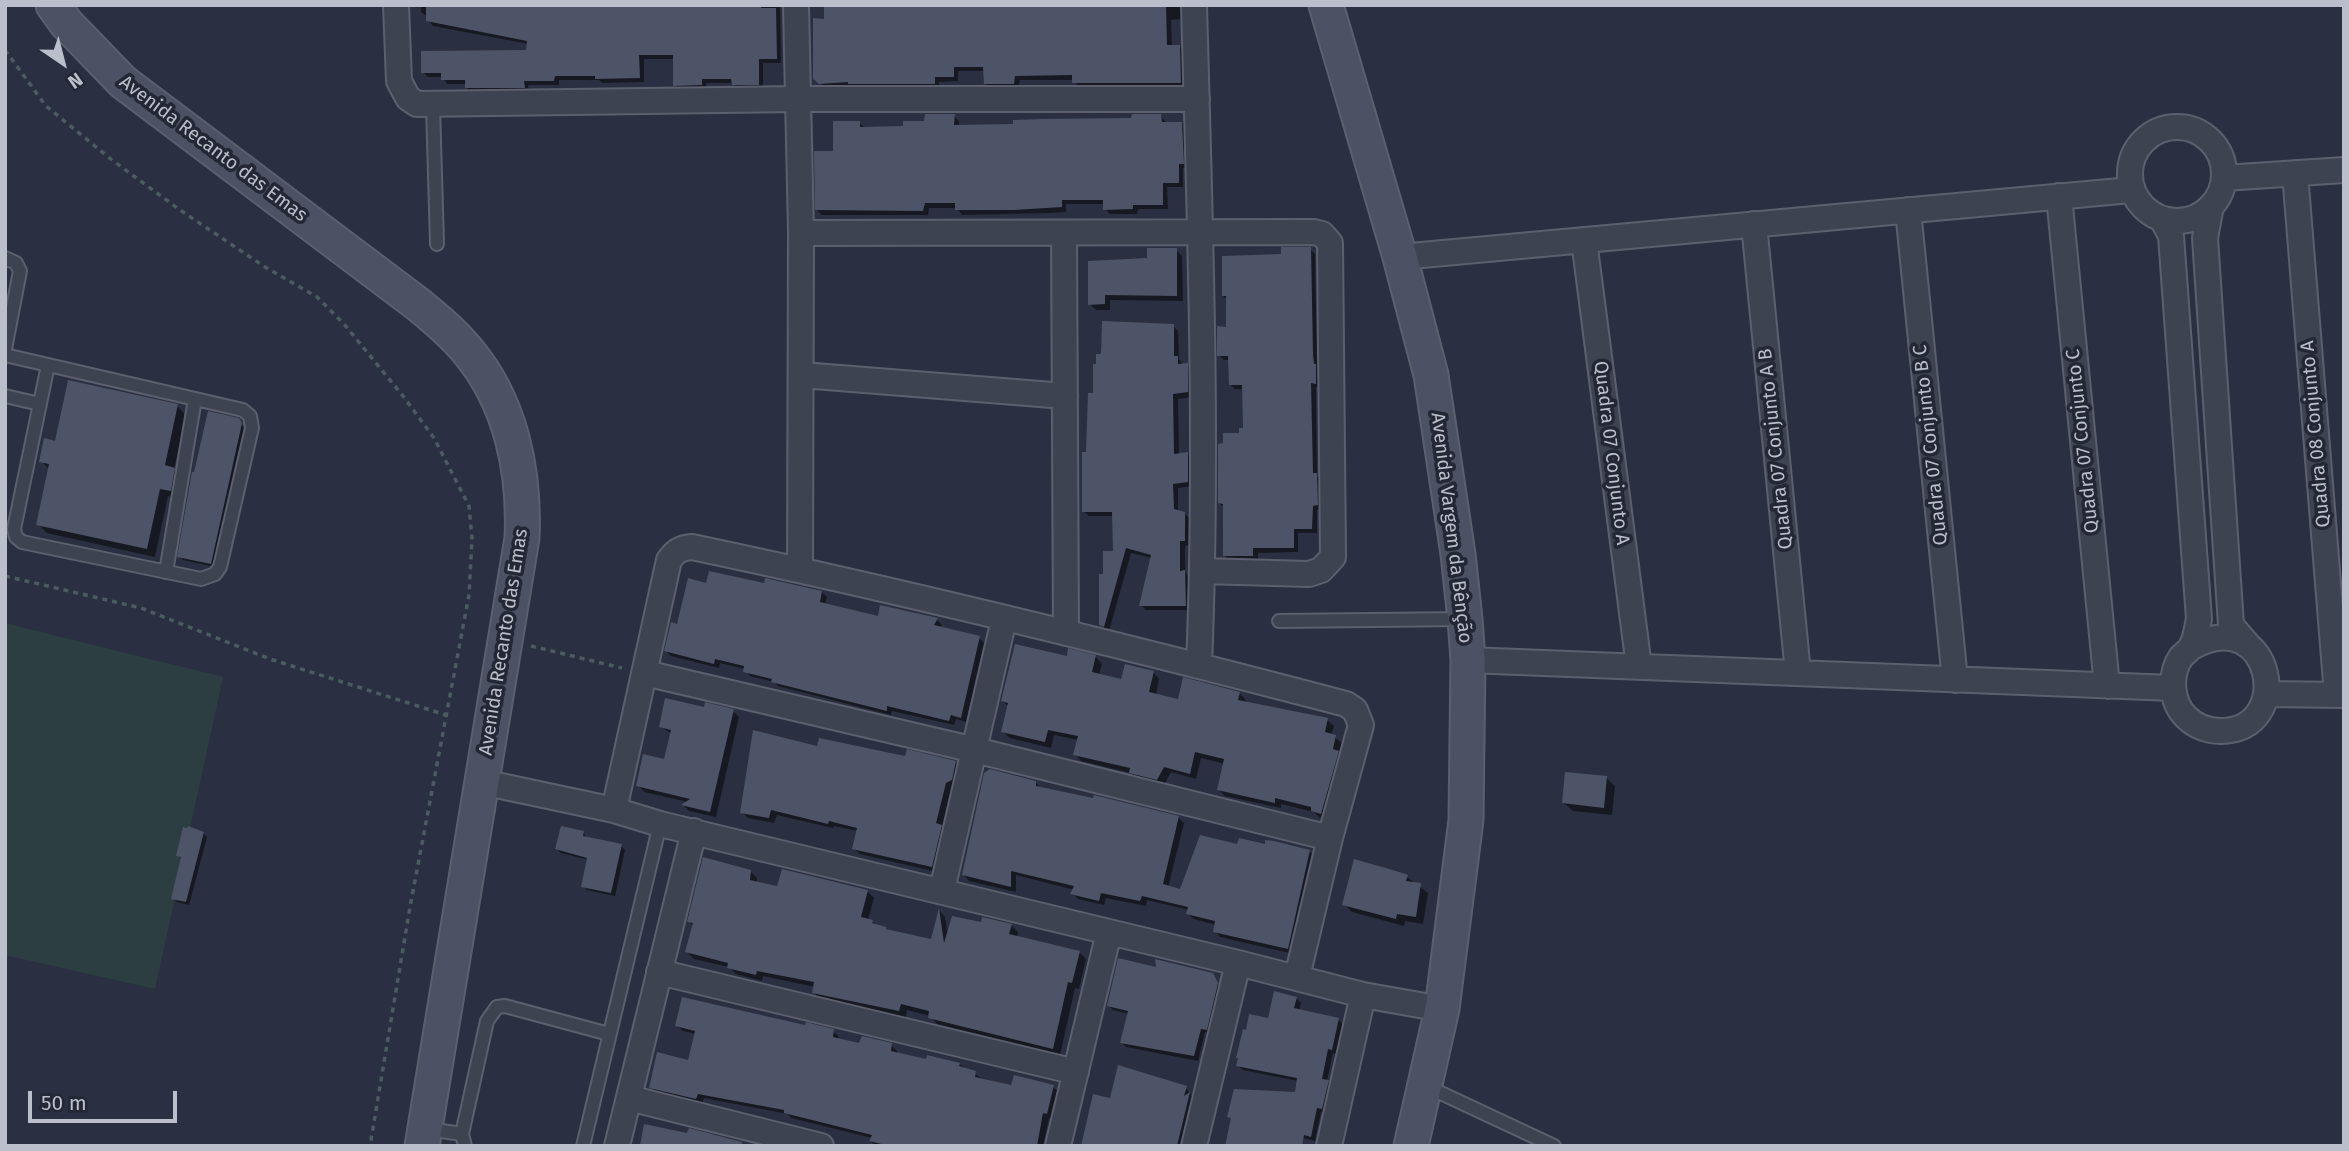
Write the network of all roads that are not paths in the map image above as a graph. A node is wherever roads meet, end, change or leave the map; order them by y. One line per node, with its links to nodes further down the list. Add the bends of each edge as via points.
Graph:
1 (53, 5): 53 (main road, Avenida Recanto das Emas, via 123,82 419,305 467,350 487,378 512,434 523,506 522,538)
2 (396, 5): 8 (street, via 402,90 417,104)
3 (796, 5): 6 (street)
4 (1194, 5): 7 (street)
5 (1326, 5): 23 (main road, Avenida Vargem da Bênção)
6 (798, 99): 7 (street); 8 (street); 19 (street)
7 (1197, 99): 18 (street)
8 (433, 106): 22 (lane)
9 (2344, 170): 10 (street)
10 (2295, 173): 11 (street); 51 (street, Quadra 08 Conjunto A)
11 (2224, 178): 12 (street, via 2211,143 2192,130 2177,127 2148,137 2137,148 2131,162); 14 (street)
12 (2131, 190): 13 (street); 16 (street, via 2141,206)
13 (2059, 196): 15 (street); 48 (street, Quadra 07 Conjunto C)
14 (2211, 206): 16 (street, via 2184,221); 41 (street, via 2205,238 2231,625)
15 (1908, 210): 17 (street); 47 (street, Quadra 07 Conjunto B C)
16 (2162, 219): 40 (street, via 2171,236 2199,619)
17 (1754, 225): 21 (street); 46 (street, Quadra 07 Conjunto A B)
18 (1200, 232): 20 (street); 34 (street); 34 (street, via 1314,232 1330,243 1333,557 1321,570 1294,575)
19 (801, 233): 20 (street); 28 (street)
20 (1064, 234): 30 (street)
21 (1584, 240): 23 (street); 44 (street, Quadra 07 Conjunto A)
22 (438, 244)
23 (1400, 257): 36 (main road, Avenida Vargem da Bênção, via 1431,374)
24 (5, 258): 25 (lane, via 20,271)
25 (5, 349)
26 (5, 355): 27 (lane)
27 (48, 365): 31 (lane); 32 (lane)
28 (802, 374): 30 (street); 33 (street)
29 (5, 396): 32 (lane)
30 (1065, 396): 39 (street)
31 (195, 399): 35 (lane); 35 (lane, via 243,410 252,429 220,567 201,579)
32 (40, 404): 35 (lane, via 16,537 22,542)
33 (800, 570): 37 (street); 45 (street, via 692,547 675,552 669,560)
34 (1203, 571): 43 (street)
35 (166, 572)
36 (1465, 618): 38 (lane); 42 (main road, Avenida Vargem da Bênção)
37 (1004, 619): 39 (street); 52 (street)
38 (1279, 621)
39 (1066, 633): 43 (street)
40 (2192, 647): 41 (street, via 2221,637); 49 (street, via 2174,672)
41 (2249, 647): 50 (street, via 2266,673)
42 (1468, 660): 44 (street); 64 (main road, Avenida Vargem da Bênção, via 1466,820)
43 (1199, 666): 57 (street, via 1355,710 1360,725)
44 (1639, 667): 46 (street)
45 (645, 673): 52 (street); 54 (street)
46 (1798, 673): 47 (street)
47 (1955, 680): 48 (street)
48 (2107, 686): 49 (street)
49 (2173, 688): 50 (street, via 2185,716 2212,731 2242,726 2255,716)
50 (2267, 694): 51 (street)
51 (2340, 695)
52 (975, 750): 57 (street); 58 (street)
53 (482, 782): 54 (street); 69 (main road, Avenida Recanto das Emas)
54 (614, 810): 55 (street)
55 (660, 824): 56 (street); 65 (lane)
56 (694, 831): 58 (street); 61 (street)
57 (1330, 838): 62 (street)
58 (942, 890): 59 (street)
59 (1109, 932): 60 (street); 66 (street)
60 (1238, 963): 62 (street); 75 (street)
61 (659, 972): 66 (street); 68 (street)
62 (1297, 977): 63 (street)
63 (1363, 995): 64 (street); 76 (street)
64 (1442, 1009): 67 (main road, Avenida Vargem da Bênção)
65 (609, 1034): 70 (lane, via 497,1007 487,1021); 71 (lane)
66 (1076, 1072): 74 (street)
67 (1425, 1086): 77 (main road, Avenida Vargem da Bênção); 78 (lane)
68 (629, 1098): 72 (street); 73 (street)
69 (424, 1137): 70 (lane)
70 (463, 1140)
71 (583, 1146)
72 (617, 1146)
73 (821, 1146)
74 (1058, 1146)
75 (1194, 1146)
76 (1329, 1146)
77 (1411, 1146)
78 (1554, 1146)

